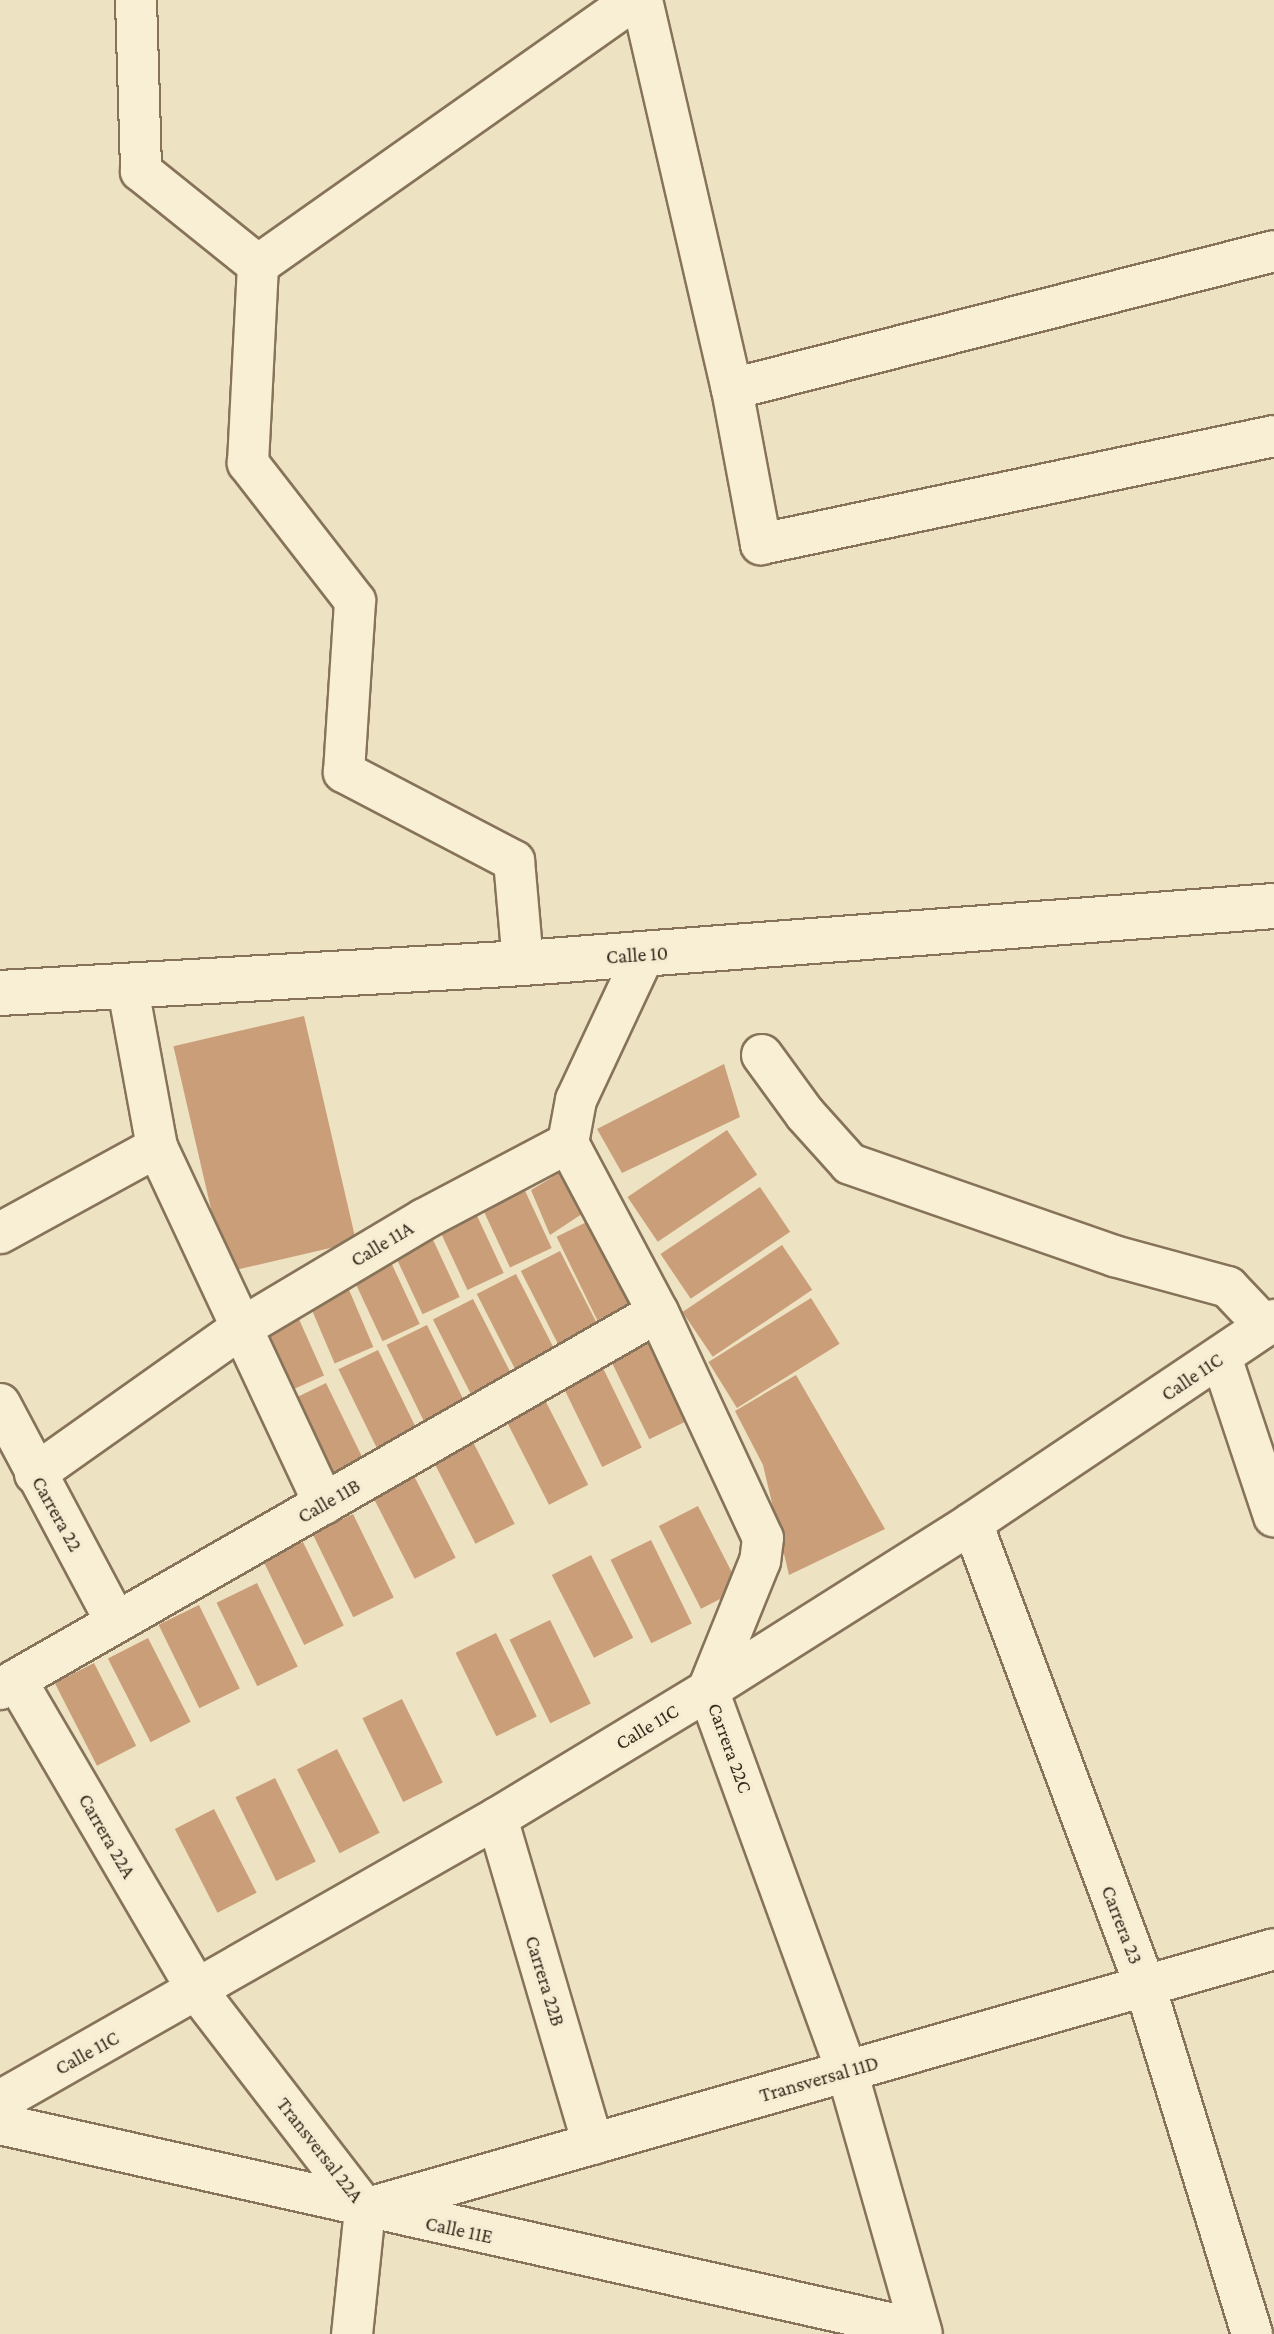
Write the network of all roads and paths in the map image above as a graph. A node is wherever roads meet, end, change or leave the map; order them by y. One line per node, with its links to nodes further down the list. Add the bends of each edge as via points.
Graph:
1 (136, 0): 5 (street, via 141,171)
2 (634, 0): 5 (street)
3 (642, 0): 6 (street)
4 (1274, 251): 6 (street)
5 (258, 265): 10 (street, via 248,463 355,601 344,772 514,861)
6 (732, 389): 7 (street, via 761,544)
7 (1274, 436)
8 (1274, 906): 9 (main road, Calle 10)
9 (644, 955): 10 (main road, Calle 10); 14 (street, via 576,1100)
10 (523, 963): 11 (main road, Calle 10)
11 (128, 989): 12 (main road, Calle 10); 15 (street)
12 (0, 993)
13 (762, 1055): 18 (street, via 850,1164 1101,1252 1228,1287)
14 (568, 1143): 17 (street, Carrera 22C); 19 (street, Calle 11A, via 424,1219)
15 (157, 1147): 16 (street); 19 (street)
16 (0, 1233)
17 (658, 1312): 23 (street, Calle 11B); 28 (street, Carrera 22C, via 763,1538 760,1561)
18 (1270, 1323): 20 (street, Calle 11C)
19 (243, 1327): 22 (street, Calle 11A); 23 (street)
20 (1221, 1357): 24 (street); 25 (street, Calle 11C)
21 (1, 1408): 22 (street, Carrera 22)
22 (35, 1474): 26 (street, Carrera 22)
23 (324, 1504): 26 (street, Calle 11B)
24 (1274, 1516)
25 (972, 1523): 28 (street, Calle 11C); 31 (street, Carrera 23)
26 (116, 1622): 27 (street, Calle 11B)
27 (8, 1684): 32 (street, Carrera 22A)
28 (708, 1690): 29 (street, Calle 11C); 33 (street, Carrera 22C)
29 (497, 1818): 32 (street, Calle 11C); 36 (street, Carrera 22B)
30 (1274, 1949): 31 (street, Transversal 11D)
31 (1145, 1986): 33 (street, Transversal 11D); 40 (street, Carrera 23)
32 (198, 1992): 34 (street, Calle 11C); 37 (street, Transversal 22A)
33 (847, 2071): 36 (street, Transversal 11D); 38 (street, Carrera 22C)
34 (0, 2101)
35 (0, 2124): 37 (street, Calle 11E)
36 (593, 2144): 37 (street, Transversal 11D)
37 (365, 2209): 38 (street, Calle 11E); 39 (street, Transversal 22A)
38 (921, 2332)
39 (352, 2334)
40 (1252, 2334)

